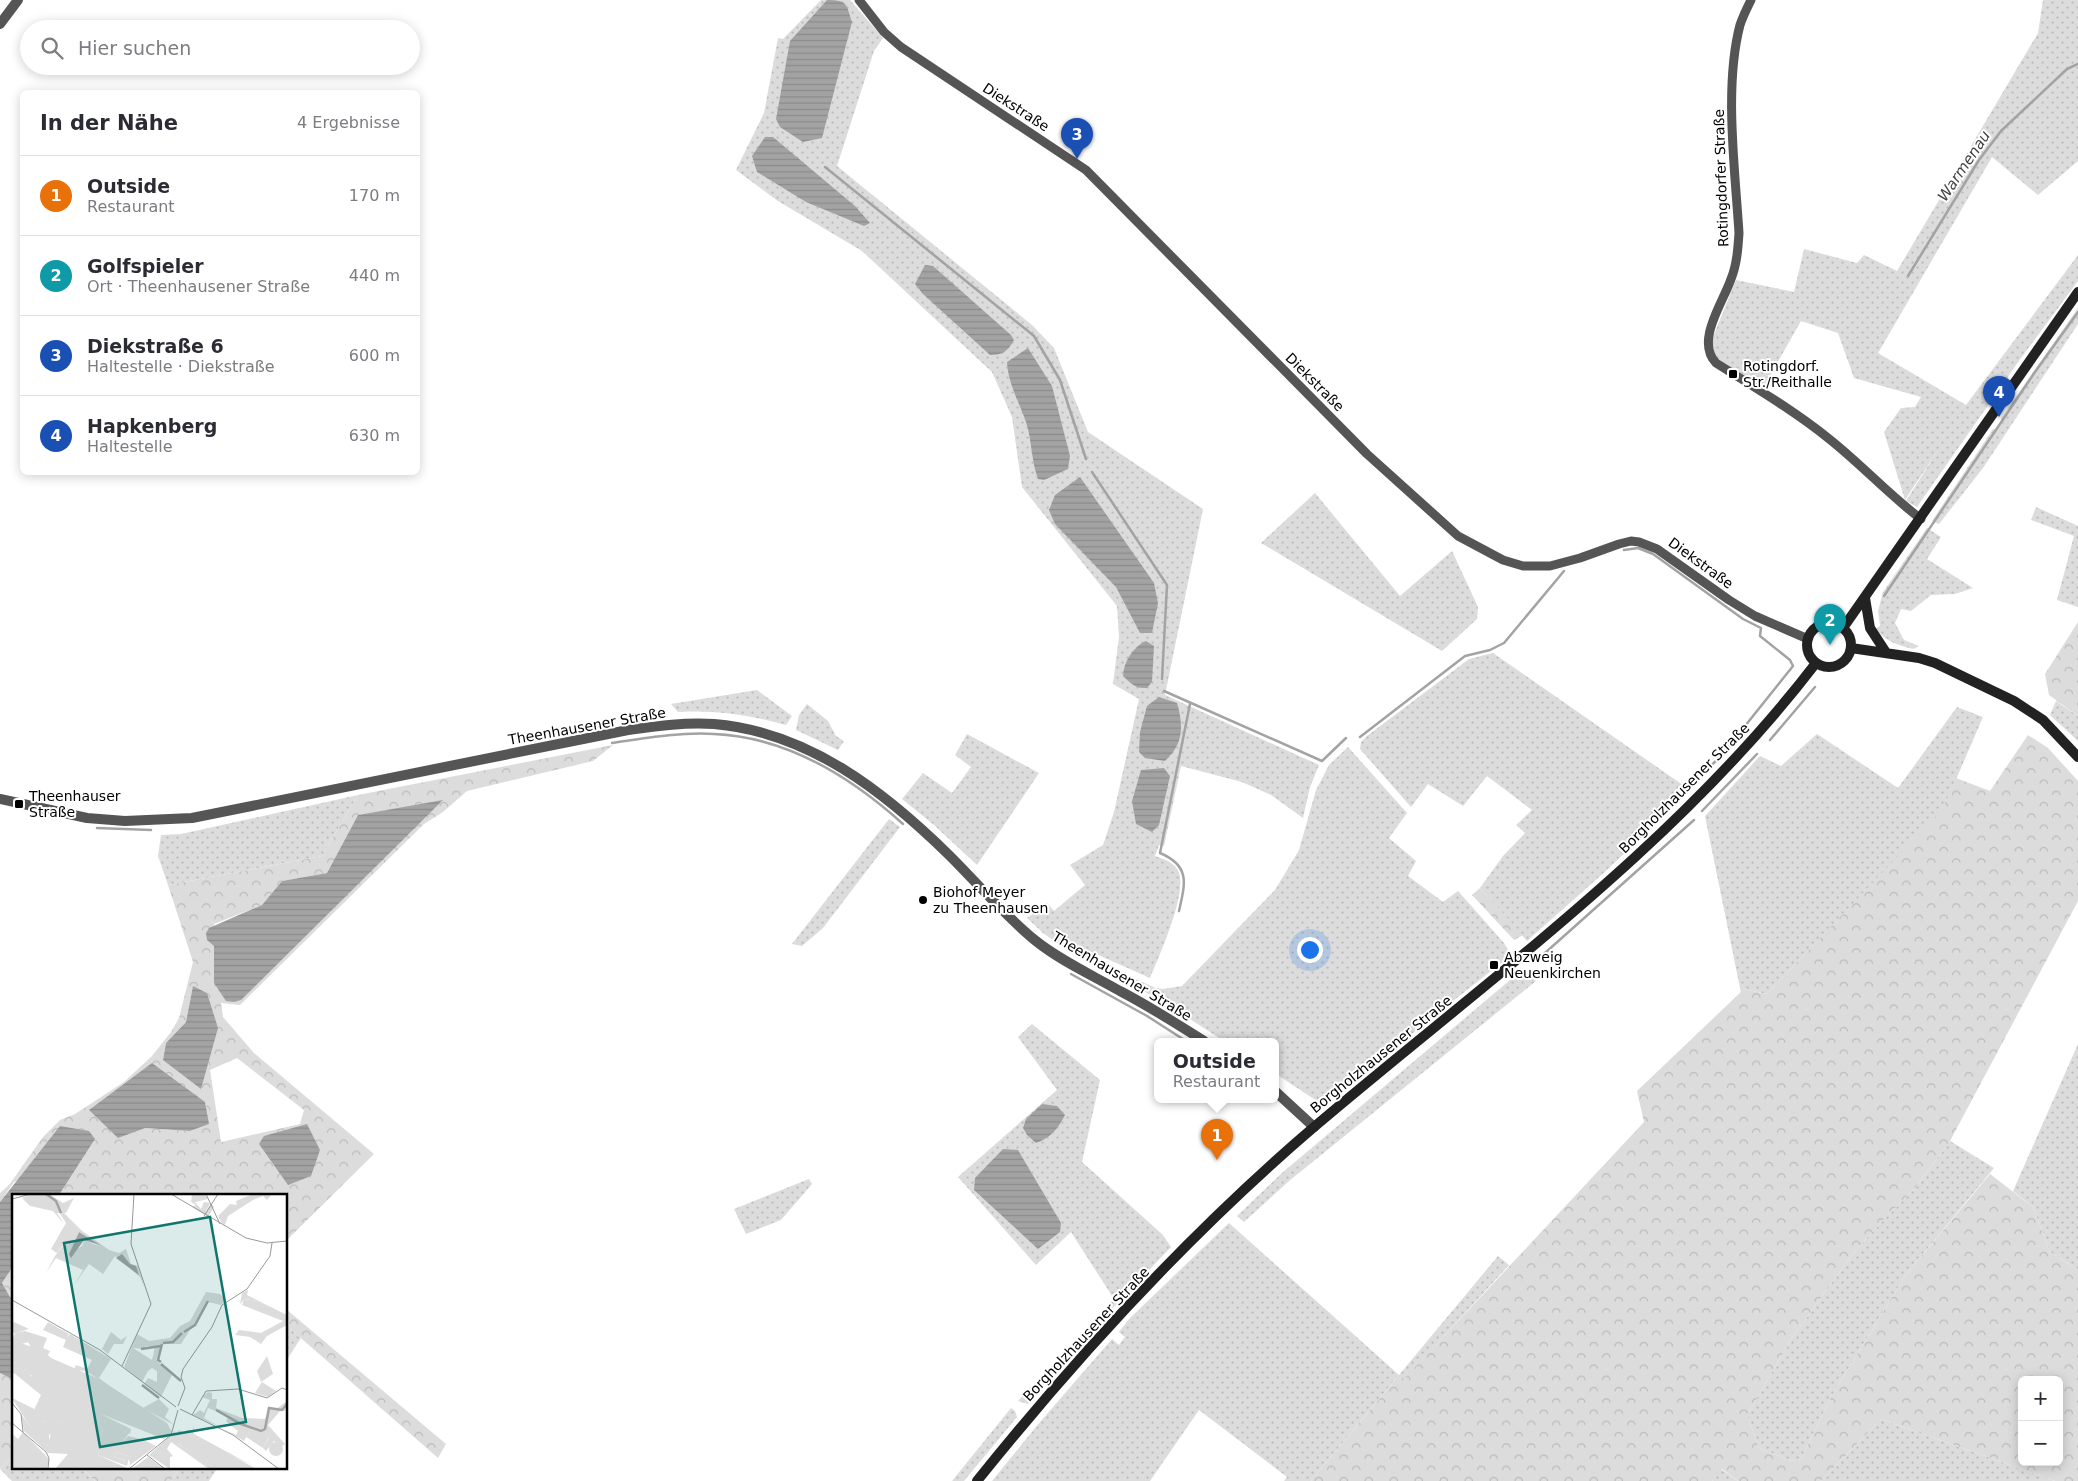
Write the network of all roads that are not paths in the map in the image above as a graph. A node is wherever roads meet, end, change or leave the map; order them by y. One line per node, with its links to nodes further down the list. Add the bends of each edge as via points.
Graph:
1 (18, 0): 4 (street)
2 (859, 0): 9 (street, Diekstraße, via 884,32 901,47 1086,170 1367,454 1458,536 1503,560 1523,566 1550,566 1618,544 1639,542 1657,548 1755,616)
3 (1751, 0): 6 (street, Rotingdorfer Straße, via 1741,23 1734,55 1732,87 1740,232 1732,278 1709,337 1709,353 1716,363 1826,436)
4 (0, 24)
5 (2078, 292): 6 (main road)
6 (1921, 519): 7 (main road)
7 (1865, 598): 8 (main road); 11 (main road, via 1870,628)
8 (1843, 628): 9 (main road, via 1837,624 1823,624); 10 (main road, via 1848,633)
9 (1808, 638): 12 (main road, via 1808,652)
10 (1851, 648): 11 (main road); 12 (main road, via 1847,658 1838,665 1827,667)
11 (1885, 651): 13 (main road, via 1935,663 2014,701 2043,720)
12 (1816, 663): 17 (main road, Borgholzhausener Straße, via 1747,745 1627,865 1521,958)
13 (2078, 757)
14 (0, 799): 15 (street, Theenhausener Straße, via 87,818 125,821 192,818 628,730 714,724 757,731 787,740 857,777 915,822 1036,941)
15 (1199, 1038)
16 (1279, 1095): 17 (street)
17 (1314, 1127): 18 (main road, Borgholzhausener Straße, via 1224,1208 1120,1314)
18 (977, 1481)

